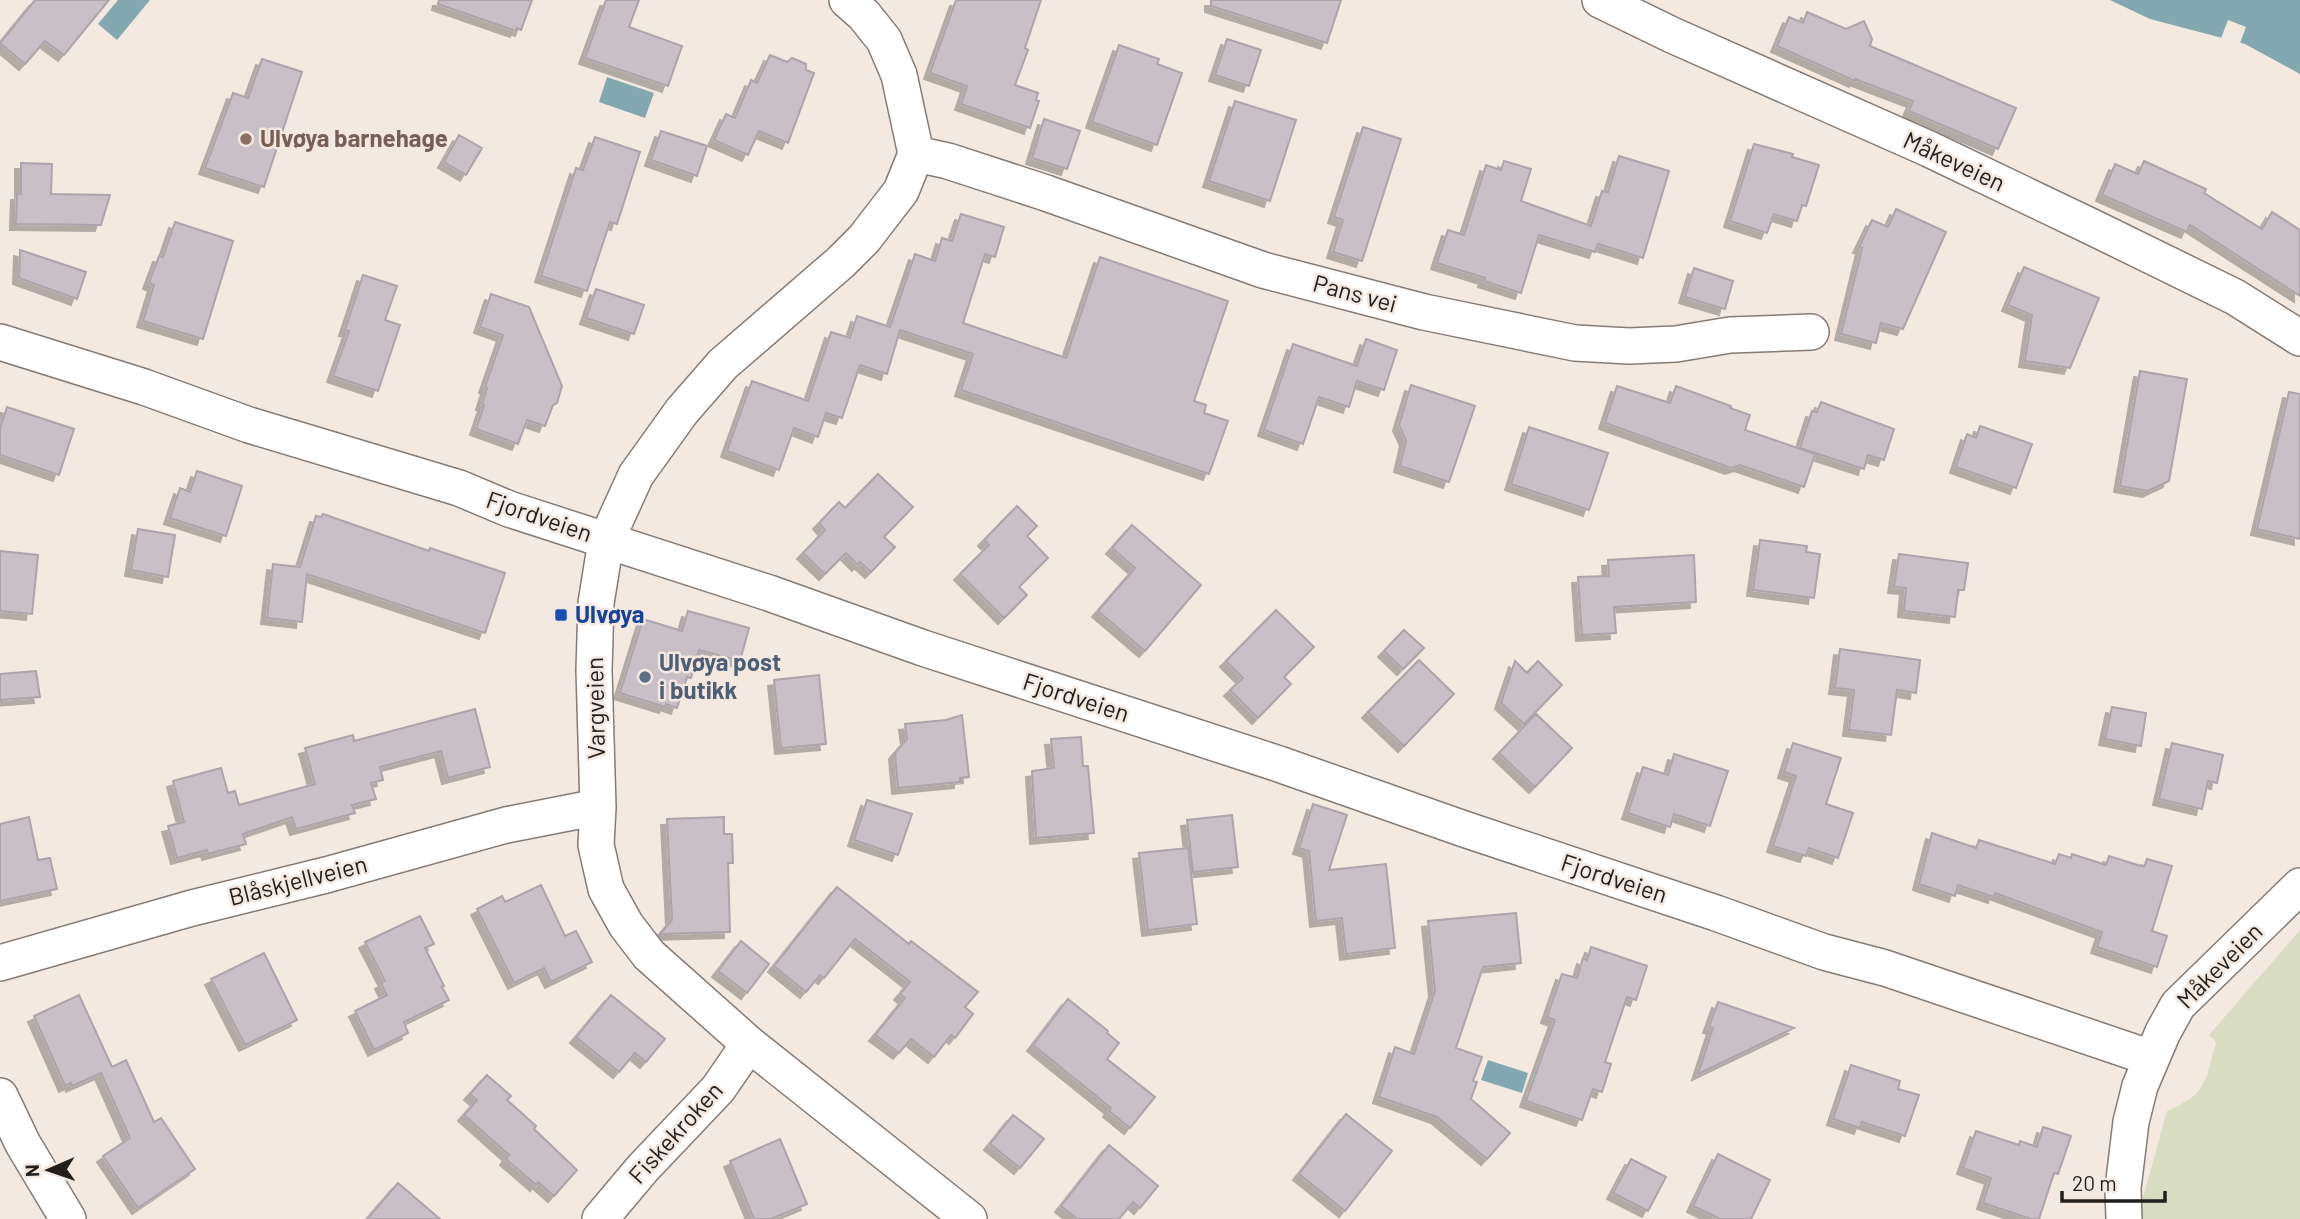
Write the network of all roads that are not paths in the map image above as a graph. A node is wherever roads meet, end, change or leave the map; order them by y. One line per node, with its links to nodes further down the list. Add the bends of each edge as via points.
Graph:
1 (848, 0): 3 (street, via 884,40 899,75)
2 (1600, 0): 5 (street, Måkeveien, via 2092,226 2235,296)
3 (916, 154): 4 (street, Pans vei, via 1046,193 1263,270 1423,312 1576,343 1676,344 1730,335); 7 (street, Vargveien, via 901,191 864,239 723,363 682,411 636,475)
4 (1811, 332)
5 (2300, 338)
6 (0, 342): 7 (street, Fjordveien, via 249,425 459,488)
7 (606, 541): 8 (street, Vargveien, via 596,603); 12 (street, Fjordveien)
8 (598, 807): 10 (street, Blåskjellveien, via 506,825); 11 (street, Vargveien, via 596,845 606,889 626,925 649,955)
9 (2300, 886): 12 (street, Måkeveien, via 2178,1005)
10 (0, 963)
11 (749, 1044): 15 (street, Fiskekroken, via 718,1089); 16 (street, Vargveien)
12 (2151, 1058): 17 (street, Måkeveien, via 2131,1122)
13 (0, 1096): 14 (street)
14 (68, 1219)
15 (600, 1219)
16 (970, 1219)
17 (2124, 1219)

